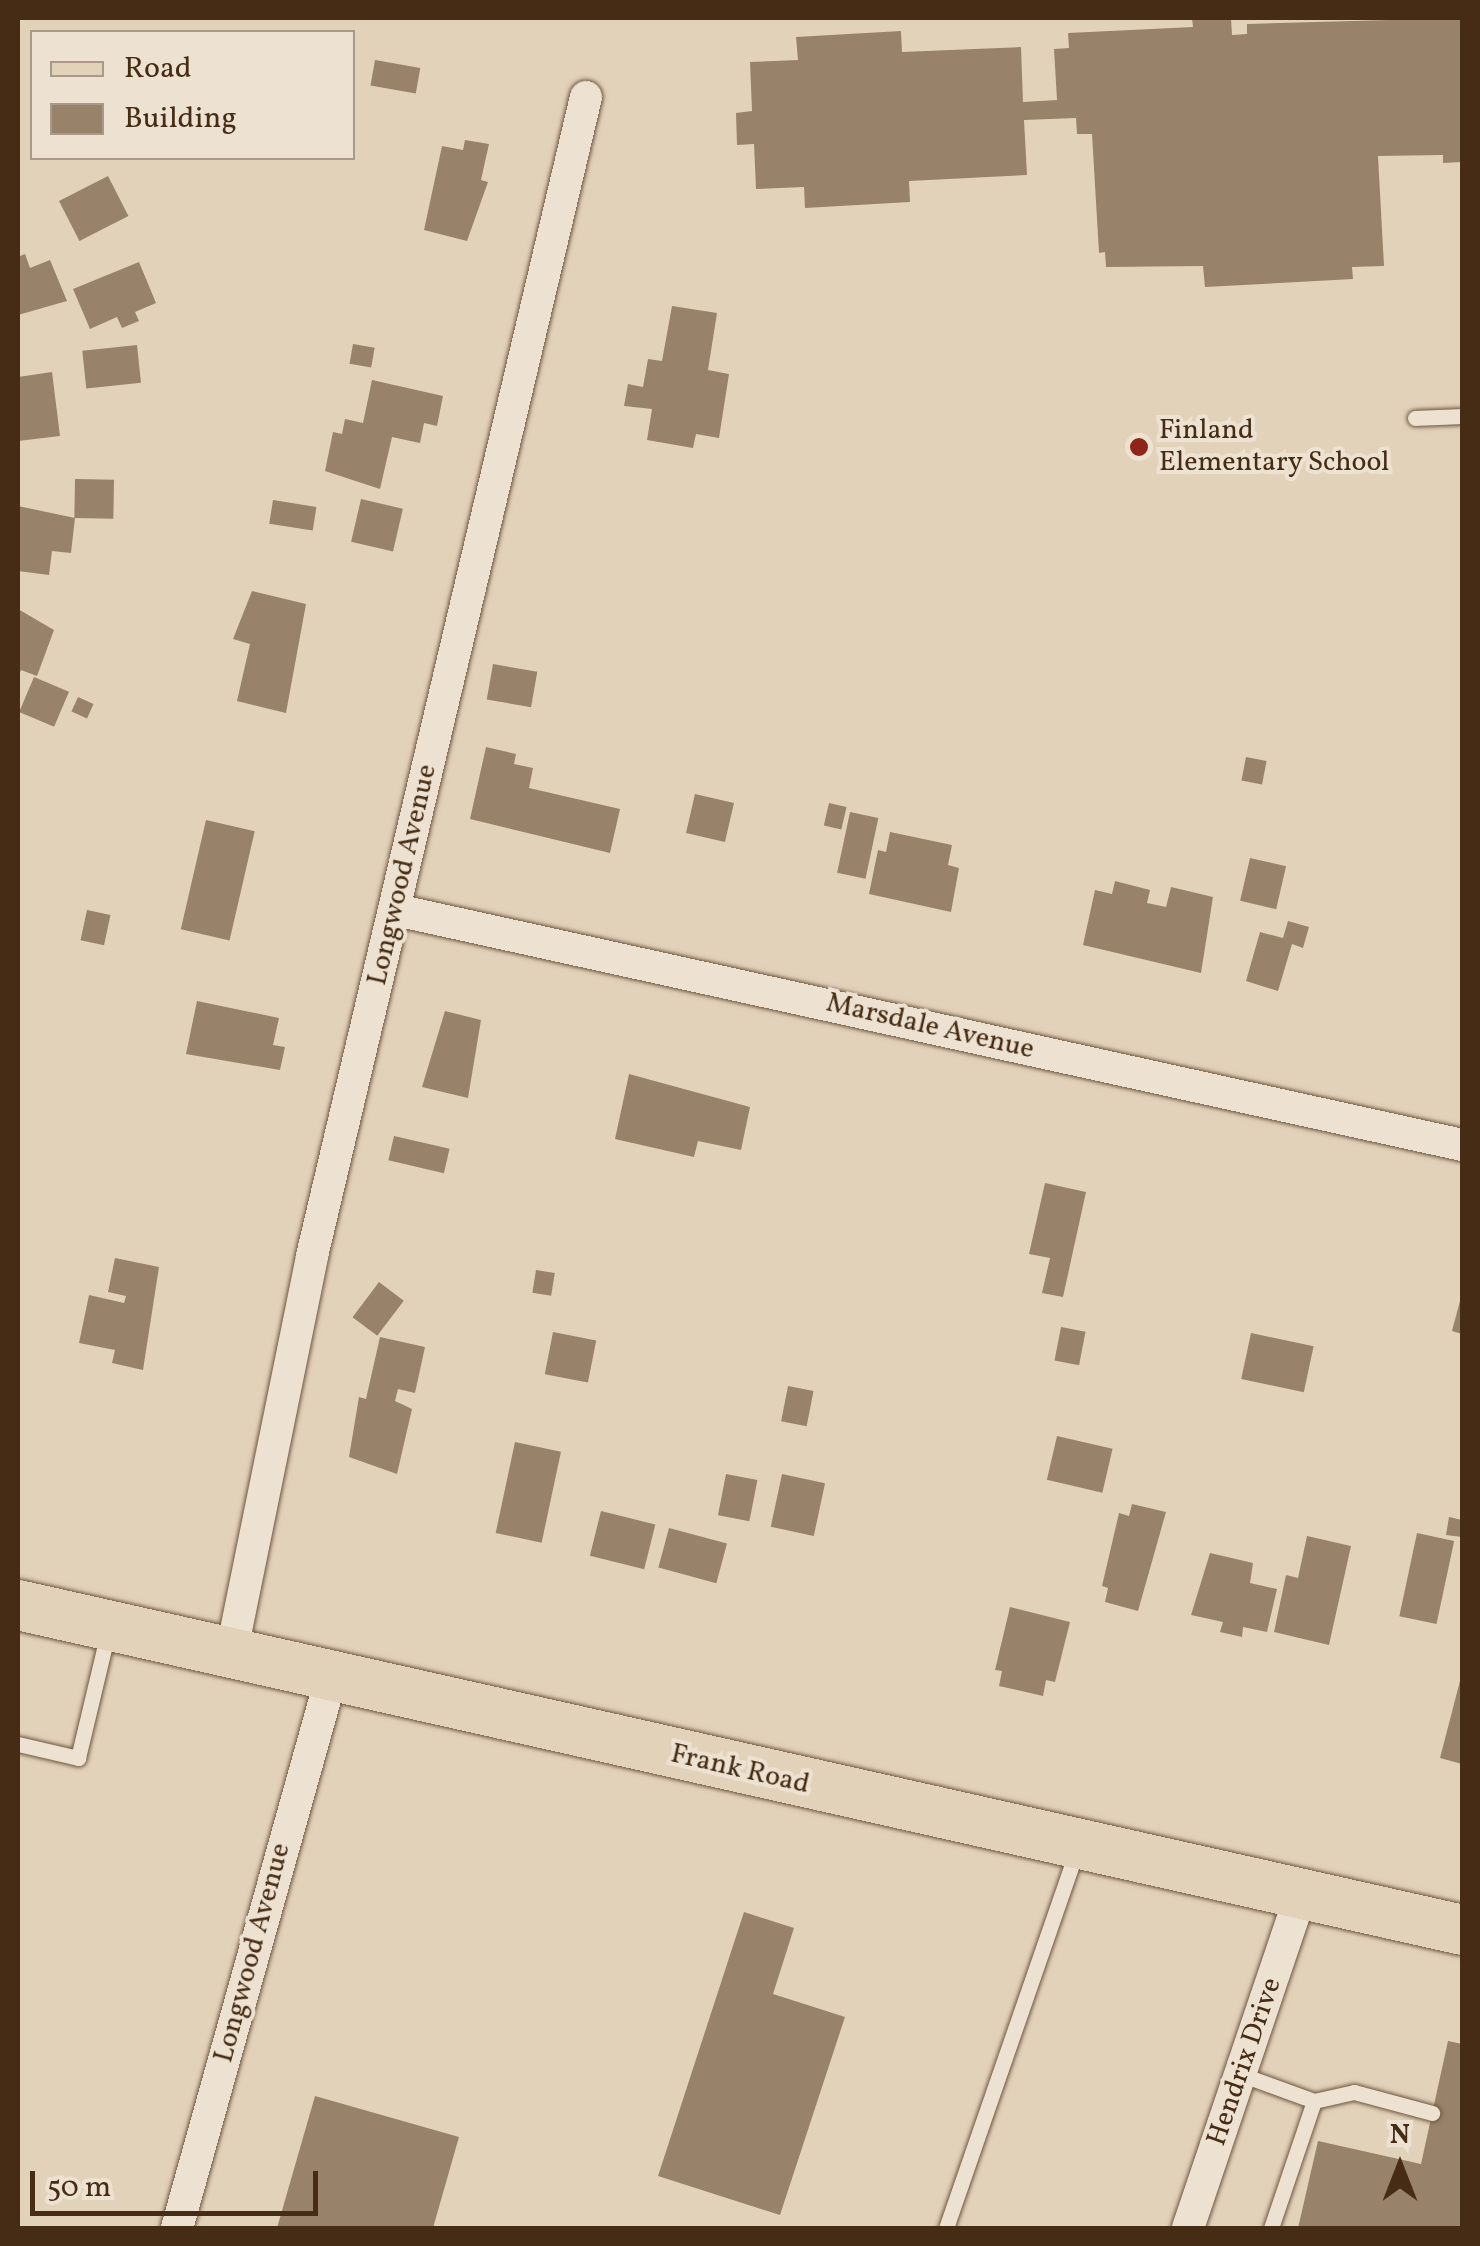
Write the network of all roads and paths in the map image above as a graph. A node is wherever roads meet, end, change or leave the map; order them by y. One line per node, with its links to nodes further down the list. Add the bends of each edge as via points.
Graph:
1 (586, 97): 4 (street, Longwood Avenue)
2 (1462, 416): 3 (lane)
3 (1415, 418)
4 (396, 910): 5 (street, Marsdale Avenue); 8 (street, Longwood Avenue, via 312,1256)
5 (1462, 1145)
6 (18, 1605): 7 (main road, Frank Road)
7 (109, 1627): 8 (main road, Frank Road); 10 (lane, via 78,1758)
8 (232, 1656): 9 (main road, Frank Road)
9 (331, 1678): 11 (main road, Frank Road); 17 (street, Longwood Avenue)
10 (18, 1744)
11 (1078, 1846): 12 (main road, Frank Road); 18 (lane)
12 (1301, 1895): 13 (main road, Frank Road); 14 (street, Hendrix Drive)
13 (1462, 1930)
14 (1240, 2074): 15 (lane); 19 (street, Hendrix Drive)
15 (1314, 2101): 16 (lane, via 1354,2092); 20 (lane)
16 (1432, 2113)
17 (177, 2228)
18 (946, 2228)
19 (1188, 2228)
20 (1271, 2228)

